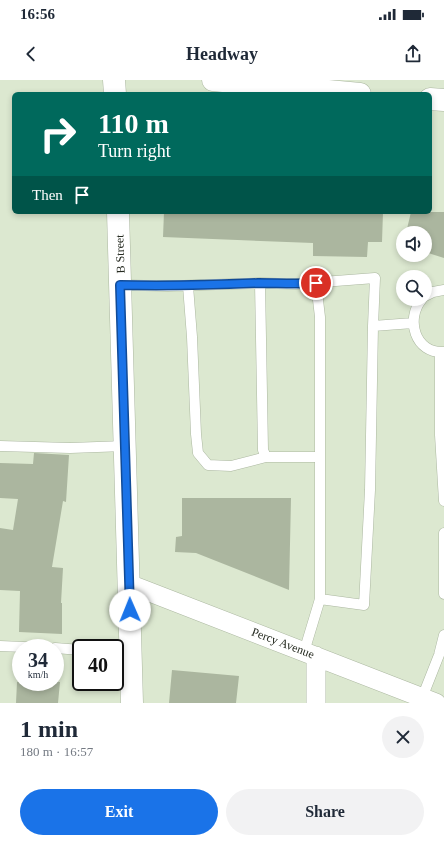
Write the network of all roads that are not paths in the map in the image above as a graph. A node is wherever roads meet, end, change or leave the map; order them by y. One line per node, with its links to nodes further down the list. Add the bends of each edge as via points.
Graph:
1 (114, 80): 4 (street)
2 (213, 80): 3 (street)
3 (351, 89)
4 (115, 92)
5 (432, 99): 6 (street)
6 (444, 100)
7 (118, 214): 10 (street, B Street)
8 (260, 283): 9 (lane); 11 (lane); 20 (lane, via 263,450)
9 (316, 283): 16 (lane, via 375,278); 21 (lane, via 320,317)
10 (120, 285): 11 (lane); 19 (street, B Street)
11 (188, 286): 20 (lane, via 198,453 208,465 231,466)
12 (444, 290): 13 (lane)
13 (432, 292)
14 (417, 306): 15 (lane)
15 (413, 323): 16 (lane); 17 (lane, via 415,334 421,342 430,349)
16 (373, 326): 26 (lane, via 370,490 364,605)
17 (442, 352): 22 (lane, via 440,435)
18 (0, 446): 19 (lane)
19 (125, 446): 24 (street, B Street)
20 (266, 457): 21 (lane)
21 (320, 457): 26 (lane)
22 (444, 501)
23 (444, 533): 25 (lane)
24 (129, 584): 28 (street, B Street); 31 (street, Percy Avenue)
25 (444, 594)
26 (320, 599): 31 (lane)
27 (444, 635): 33 (lane)
28 (124, 639)
29 (0, 646): 30 (lane)
30 (12, 647)
31 (310, 654): 33 (street, Percy Avenue); 35 (street)
32 (124, 655): 34 (street, B Street)
33 (429, 700)
34 (132, 703)
35 (316, 703)

